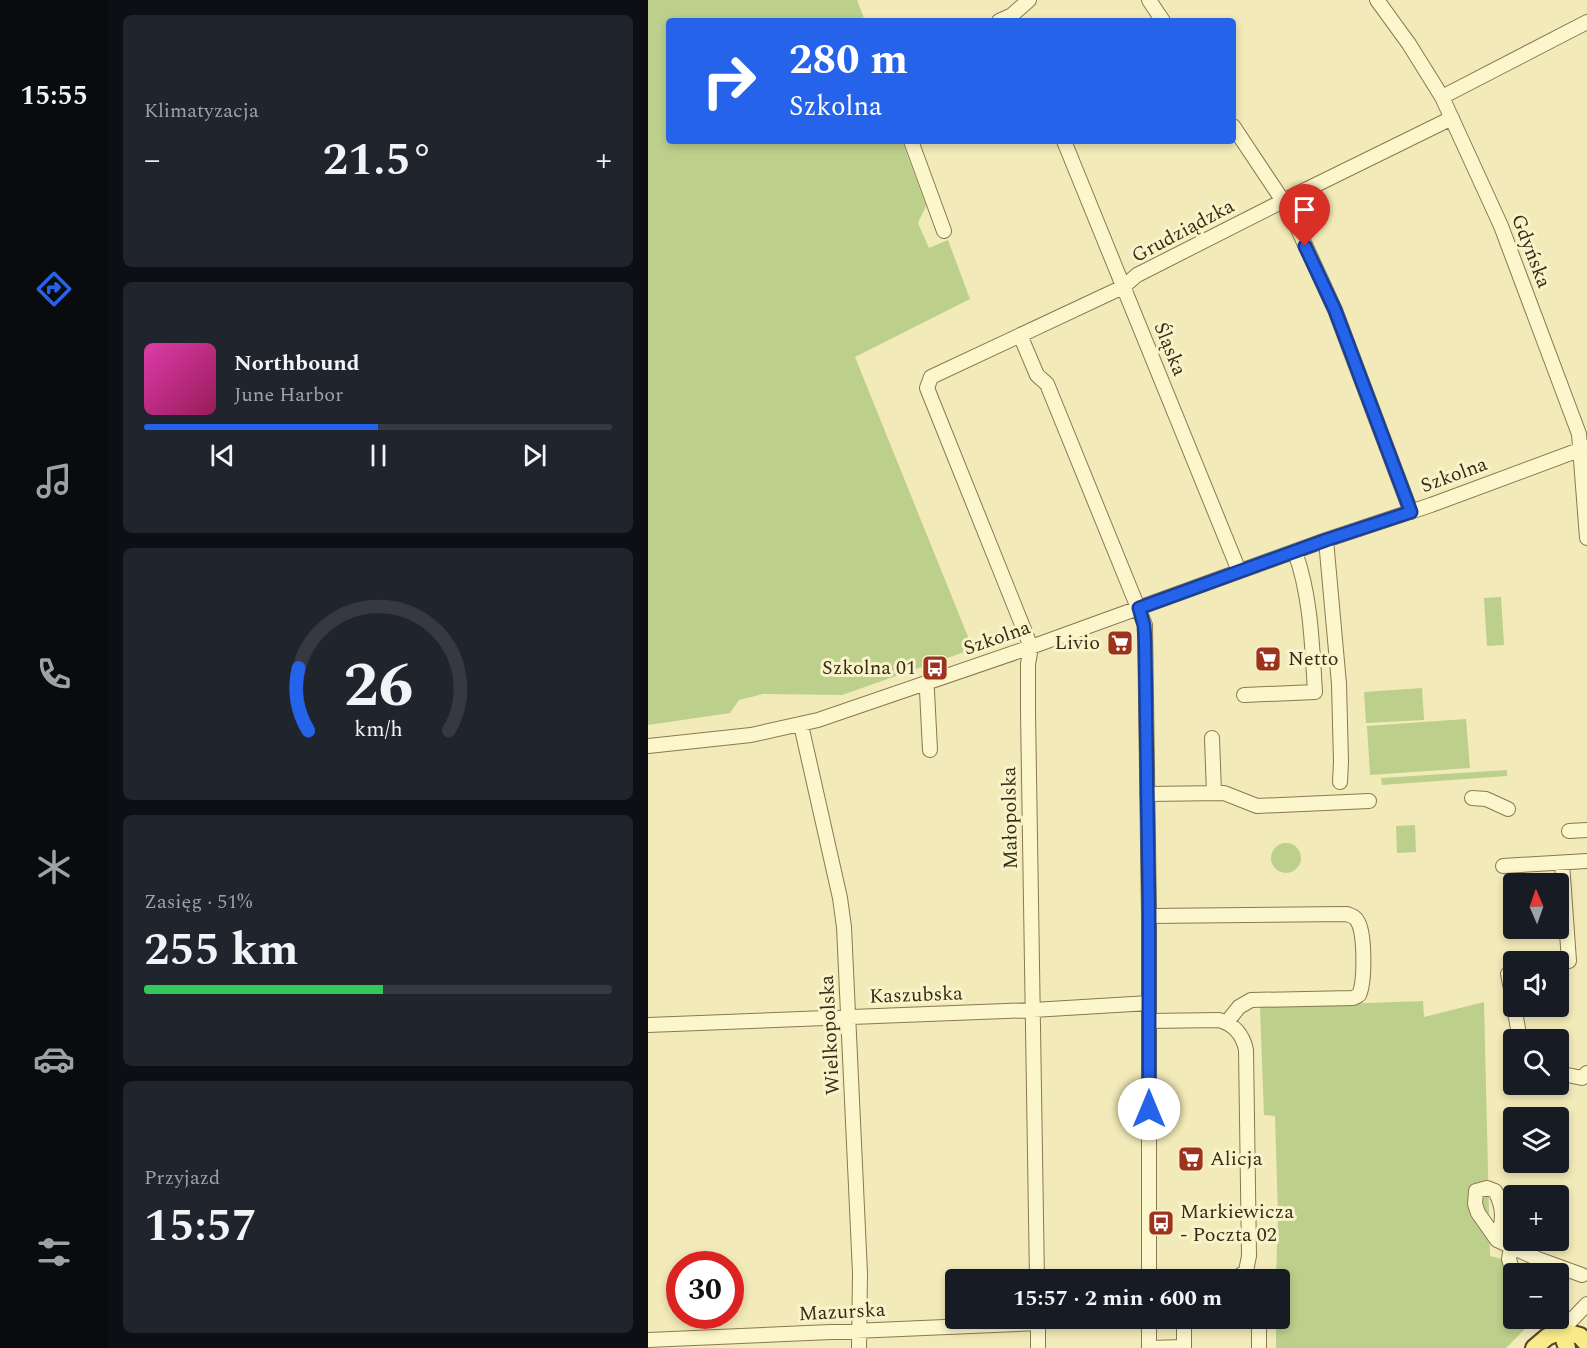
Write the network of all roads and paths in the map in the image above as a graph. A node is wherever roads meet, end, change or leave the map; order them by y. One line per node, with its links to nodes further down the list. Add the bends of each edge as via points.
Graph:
1 (1029, 0): 4 (street)
2 (1149, 0): 5 (street)
3 (1377, 0): 7 (street, Gdyńska)
4 (1013, 18)
5 (1161, 18)
6 (1587, 22): 7 (street)
7 (1442, 97): 8 (street, Gdyńska)
8 (1452, 118): 12 (street, Grudziądzka); 17 (street, Gdyńska, via 1505,237)
9 (1236, 130): 12 (street)
10 (912, 144): 13 (street)
11 (1065, 144): 14 (street, Śląska)
12 (1283, 201): 14 (street, Grudziądzka, via 1137,275); 18 (street, via 1335,310)
13 (945, 231)
14 (1123, 286): 15 (street, Grudziądzka); 22 (street, Śląska)
15 (1020, 335): 16 (street, Grudziądzka); 23 (street, via 1037,375 1047,384)
16 (931, 377): 24 (street, Małopolska, via 927,388)
17 (1583, 448): 18 (street, Szkolna); 19 (street, Gdyńska)
18 (1411, 512): 20 (street, Szkolna)
19 (1587, 538)
20 (1326, 540): 21 (street, Szkolna); 31 (street, via 1339,684)
21 (1295, 552): 22 (street, Szkolna); 26 (street, via 1309,614 1315,692)
22 (1239, 572): 23 (street, Szkolna)
23 (1139, 608): 24 (street, Szkolna); 33 (street, via 1145,633)
24 (1031, 647): 25 (street, Szkolna); 45 (street, Małopolska, via 1028,712)
25 (925, 684): 27 (street, Szkolna); 30 (street)
26 (1244, 695)
27 (801, 725): 29 (street, Szkolna, via 751,735); 46 (street, Wielkopolska, via 840,898)
28 (1212, 738): 32 (street)
29 (648, 746)
30 (930, 750)
31 (1340, 782)
32 (1214, 793): 33 (street); 35 (street, via 1224,792 1257,806)
33 (1148, 794): 42 (street)
34 (1472, 798): 36 (street, via 1486,799)
35 (1369, 801)
36 (1508, 809)
37 (1587, 830): 38 (street)
38 (1569, 831)
39 (1587, 861): 40 (street)
40 (1562, 863): 41 (street); 43 (street)
41 (1503, 866)
42 (1149, 916): 44 (street); 48 (street, via 1347,914 1355,918 1362,938 1363,980 1359,995 1251,1000)
43 (1568, 951)
44 (1149, 1003): 45 (street, Kaszubska); 47 (street)
45 (1033, 1010): 46 (street, Kaszubska); 55 (street, Małopolska)
46 (850, 1017): 49 (street, Kaszubska); 64 (street, Wielkopolska)
47 (1149, 1021): 48 (street); 56 (street)
48 (1227, 1022): 57 (street, via 1243,1039 1246,1050)
49 (648, 1025)
50 (1587, 1073): 51 (street, via 1582,1078)
51 (1569, 1075)
52 (1497, 1240): 53 (street)
53 (1503, 1243)
54 (1523, 1251): 58 (street)
55 (1037, 1269)
56 (1149, 1269)
57 (1247, 1269)
58 (1582, 1275)
59 (1586, 1306): 65 (street); 67 (street, via 1576,1324)
60 (945, 1326): 64 (street, Mazurska)
61 (1038, 1329): 70 (street)
62 (1149, 1329): 71 (street)
63 (1185, 1329): 68 (street)
64 (860, 1331): 66 (street, Mazurska); 69 (street, Wielkopolska)
65 (1561, 1331): 67 (main road); 72 (main road); 73 (main road)
66 (648, 1340)
67 (1578, 1343)
68 (1186, 1344): 71 (street)
69 (859, 1348)
70 (1038, 1348)
71 (1149, 1348)
72 (1534, 1348)
73 (1553, 1348)

